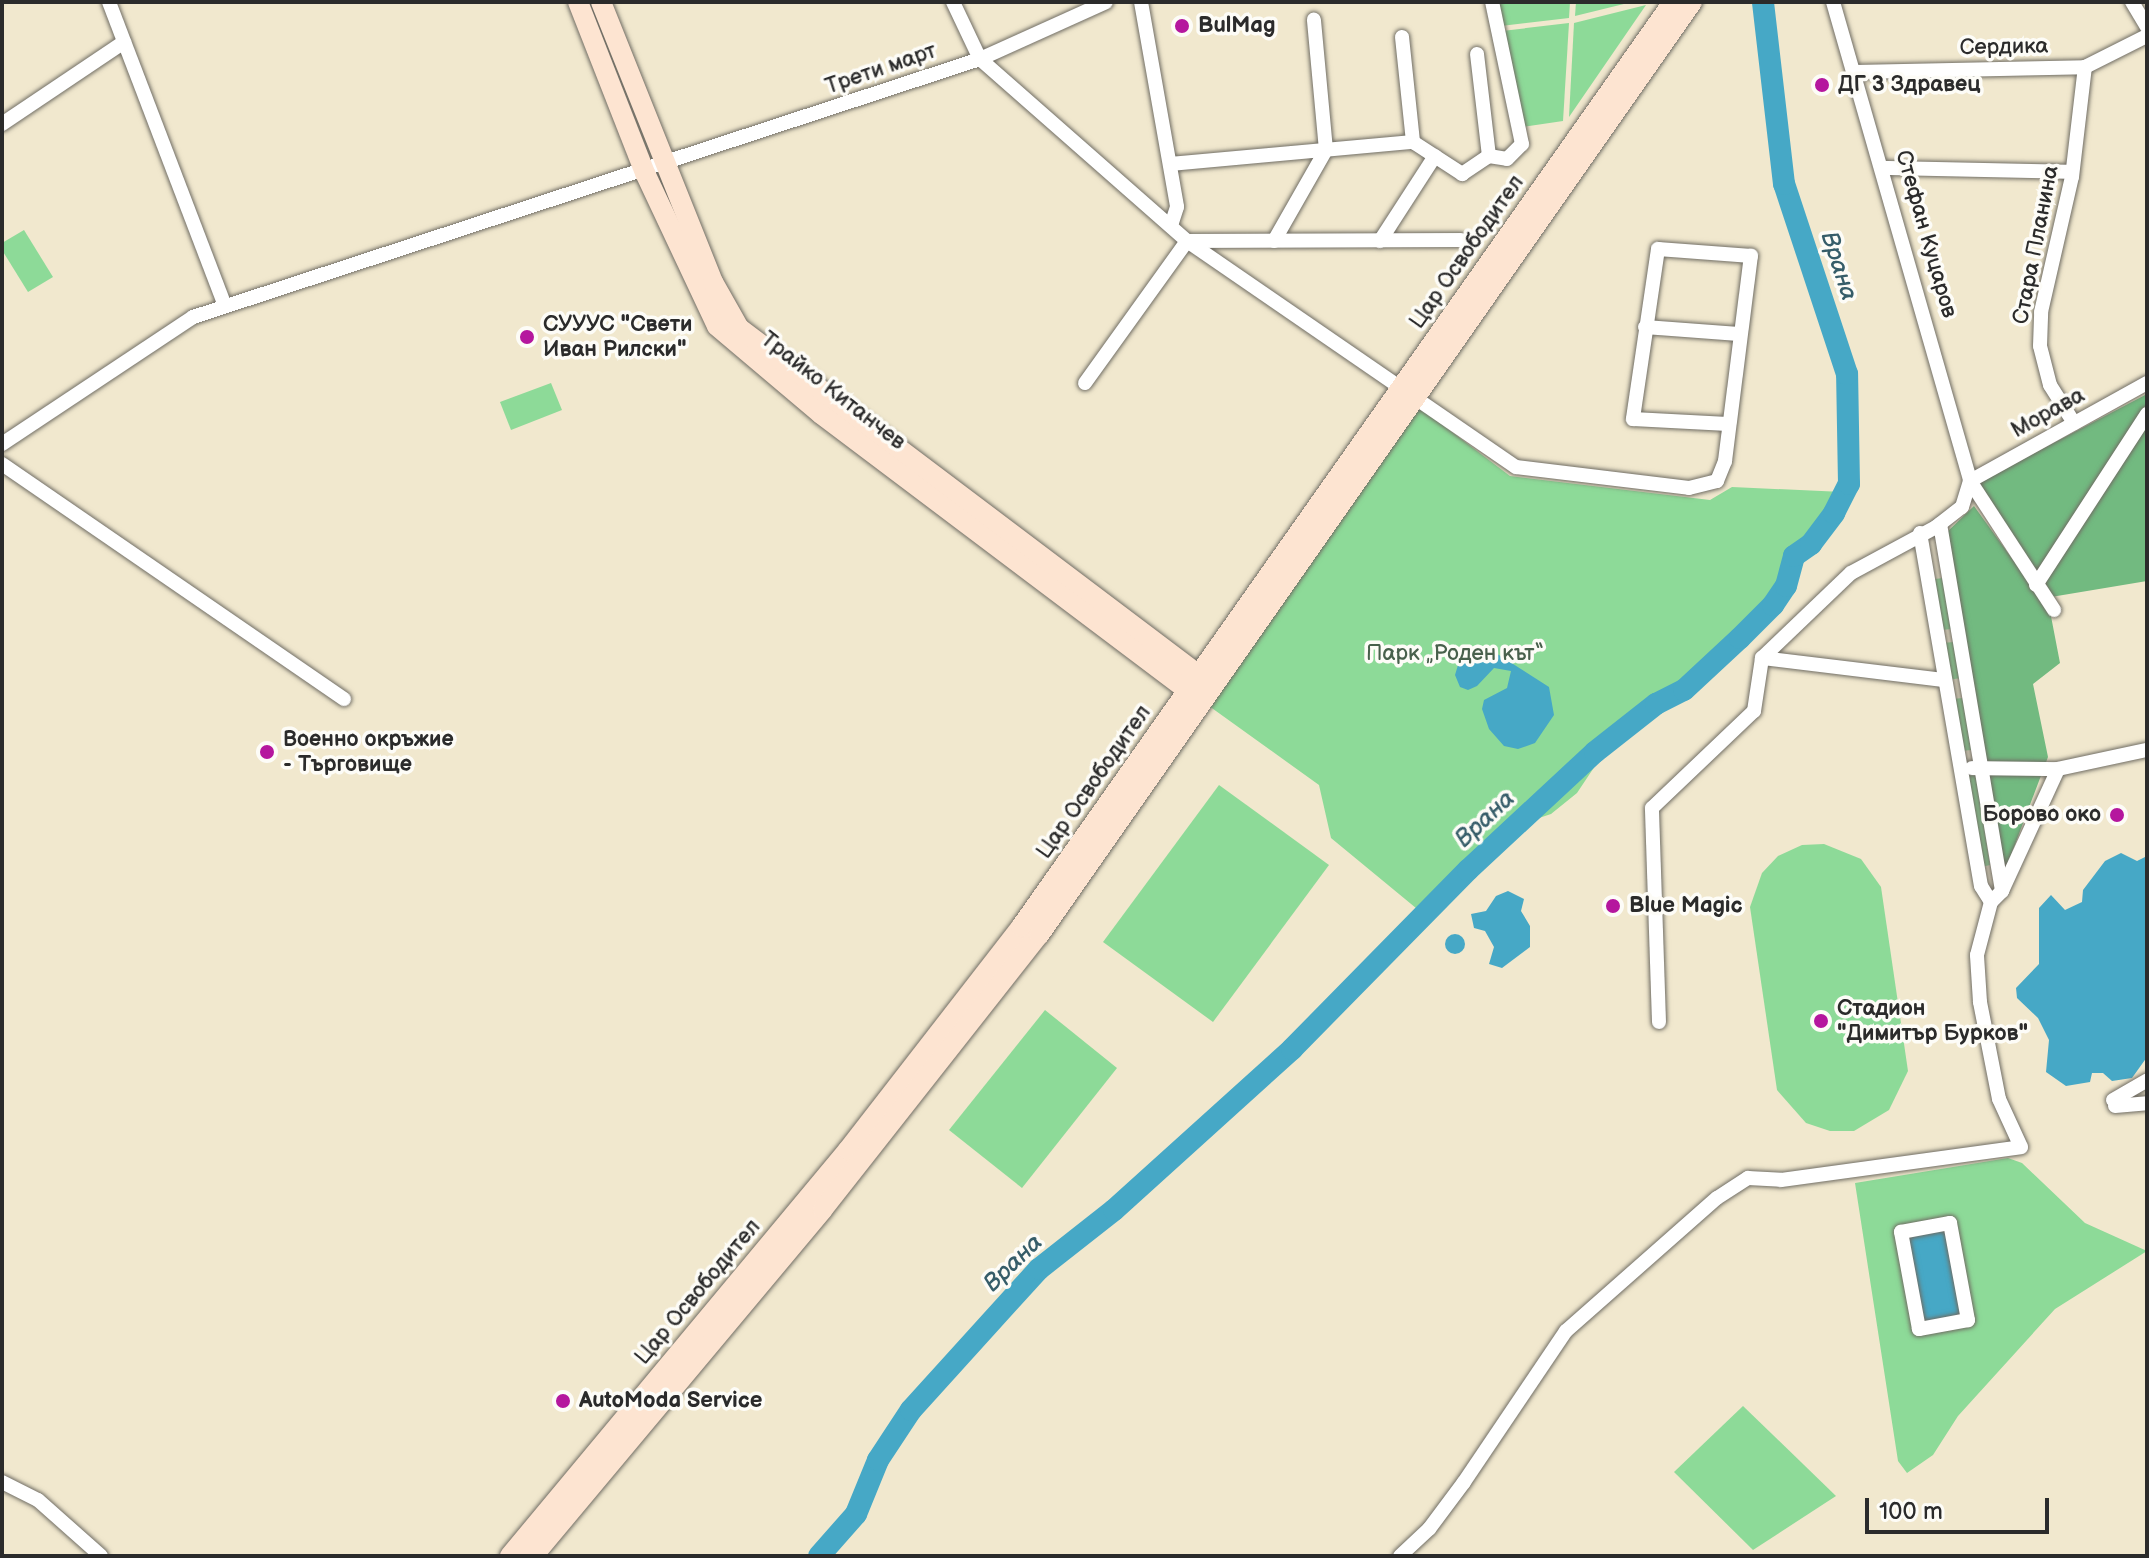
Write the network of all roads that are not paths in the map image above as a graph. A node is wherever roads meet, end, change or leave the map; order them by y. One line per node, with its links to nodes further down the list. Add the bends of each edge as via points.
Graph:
1 (109, 2): 16 (street)
2 (578, 2): 30 (street, Трайко Китанчев)
3 (601, 2): 27 (street, Трайко Китанчев)
4 (953, 2): 18 (street)
5 (1106, 2): 18 (street, Трети март)
6 (1141, 2): 26 (street)
7 (1492, 2): 25 (street, via 1522,144 1507,159)
8 (1673, 2): 41 (street, Цар Освободител)
9 (1692, 2): 41 (street, Цар Освободител)
10 (1833, 2): 20 (street, Стефан Куцаров)
11 (2132, 2): 13 (street)
12 (1314, 20): 23 (street)
13 (2146, 23)
14 (2147, 36): 19 (street, Сердика)
15 (1402, 37): 22 (street)
16 (124, 42): 21 (street); 36 (street)
17 (1477, 54): 25 (street)
18 (980, 59): 27 (street, Трети март); 31 (street)
19 (2085, 67): 20 (street, Сердика); 29 (street, Стара Планина)
20 (1855, 72): 28 (street, Стефан Куцаров)
21 (2, 124)
22 (1413, 142): 23 (street); 24 (street)
23 (1326, 150): 26 (street); 34 (street)
24 (1435, 156): 25 (street, via 1462,174); 35 (street)
25 (1489, 156)
26 (1170, 164): 31 (street, via 1177,207)
27 (665, 166): 30 (street, Трети март); 59 (street, Трайко Китанчев, via 720,301 752,341)
28 (1884, 168): 29 (street); 47 (street, Стефан Куцаров)
29 (2072, 172): 43 (street, Стара Планина, via 2041,312 2040,346 2050,385)
30 (645, 173): 36 (street, Трети март); 59 (street, Трайко Китанчев, via 702,299 717,326 741,350)
31 (1171, 226): 33 (street)
32 (1461, 240): 35 (street)
33 (1187, 241): 34 (street); 39 (street); 41 (street)
34 (1274, 241): 35 (street)
35 (1380, 241)
36 (225, 306): 45 (street, Трети март, via 171,329)
37 (1645, 327): 38 (street); 38 (street, via 1658,249 1751,256); 44 (street, via 1633,419)
38 (1739, 334): 44 (street)
39 (1085, 383)
40 (2147, 383): 43 (street, Морава)
41 (1406, 394): 44 (street, via 1516,467 1689,488 1717,481 1724,473); 59 (street, Цар Освободител)
42 (2147, 414): 52 (street)
43 (2074, 423): 47 (street, Морава)
44 (1728, 424)
45 (2, 444)
46 (2, 464): 60 (street)
47 (1970, 481): 48 (street, via 1962,507); 52 (street, Стефан Куцаров)
48 (1940, 524): 49 (street); 50 (street)
49 (1920, 533): 51 (street); 56 (street, via 1851,573)
50 (1945, 555): 51 (street); 54 (street)
51 (1925, 561): 55 (street)
52 (2036, 585): 53 (street, Стефан Куцаров)
53 (2054, 610)
54 (1958, 636): 55 (street); 58 (street)
55 (1938, 639): 57 (street)
56 (1762, 658): 57 (street); 68 (street, via 1754,711 1652,808)
57 (1946, 685): 58 (street); 64 (street)
58 (1966, 687): 62 (street)
59 (1202, 689): 74 (street, Цар Освободител, via 848,1150); 75 (street, Цар Освободител, via 1119,826 971,1022 823,1209)
60 (344, 699)
61 (2147, 750): 63 (street)
62 (1979, 767): 63 (street); 64 (street); 66 (street)
63 (2058, 769): 66 (street)
64 (1959, 770): 65 (street)
65 (1981, 886): 66 (street); 67 (street)
66 (2000, 886): 67 (street)
67 (1991, 902): 76 (street, via 1977,955 1980,1002 1999,1099 2021,1147 1781,1180 1748,1178 1717,1198 1566,1331 1464,1482 1429,1529)
68 (1659, 1022)
69 (2147, 1080): 70 (street, via 2114,1103)
70 (2147, 1103)
71 (1901, 1232): 71 (street, via 1950,1223 1968,1320 1919,1329)
72 (2, 1482): 73 (street, via 50,1509)
73 (101, 1556)
74 (510, 1556)
75 (533, 1556)
76 (1400, 1556)

